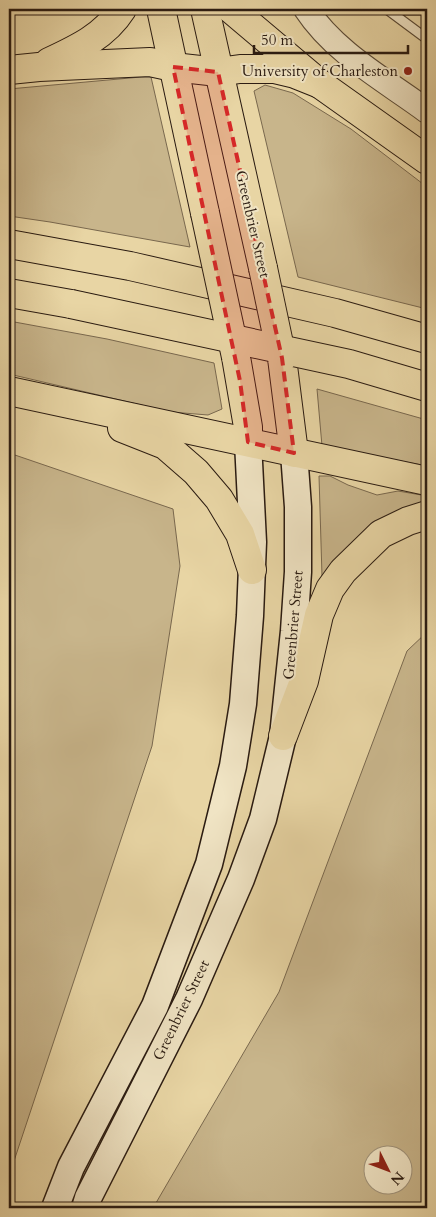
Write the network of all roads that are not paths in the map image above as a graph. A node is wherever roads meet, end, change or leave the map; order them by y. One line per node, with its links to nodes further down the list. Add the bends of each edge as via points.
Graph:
1 (122, 9): 8 (main road, via 110,26 83,46)
2 (161, 9): 9 (main road, Greenbrier Street)
3 (205, 9): 11 (main road, Greenbrier Street)
4 (231, 9): 12 (main road)
5 (306, 9): 13 (street, via 341,49)
6 (427, 10): 7 (lane, via 388,10)
7 (427, 39)
8 (38, 67): 9 (main road, via 150,62); 10 (main road)
9 (173, 68): 11 (main road); 21 (main road, Greenbrier Street, bridge, via 236,357)
10 (9, 70)
11 (218, 72): 12 (main road, via 274,69); 22 (main road, Greenbrier Street, bridge, via 282,358)
12 (320, 84): 14 (main road)
13 (427, 110)
14 (427, 160)
15 (9, 244): 17 (main road, via 130,266 335,313)
16 (9, 293): 18 (main road, bridge, via 349,364)
17 (427, 339)
18 (427, 387)
19 (9, 391): 20 (main road)
20 (82, 405): 21 (main road); 25 (main road, via 117,426 165,445 196,472 219,499 240,534)
21 (248, 442): 22 (main road); 25 (main road, Greenbrier Street, via 254,542)
22 (294, 453): 23 (main road); 26 (main road, Greenbrier Street, via 298,572)
23 (427, 480)
24 (427, 515): 26 (main road, via 382,534 343,570 330,589 319,615 304,681)
25 (252, 570): 27 (main road, Greenbrier Street, via 243,704 233,766 209,864 155,1006 71,1167)
26 (283, 736): 28 (main road, Greenbrier Street, via 263,819 241,879 188,1000)
27 (55, 1208)
28 (85, 1208)

